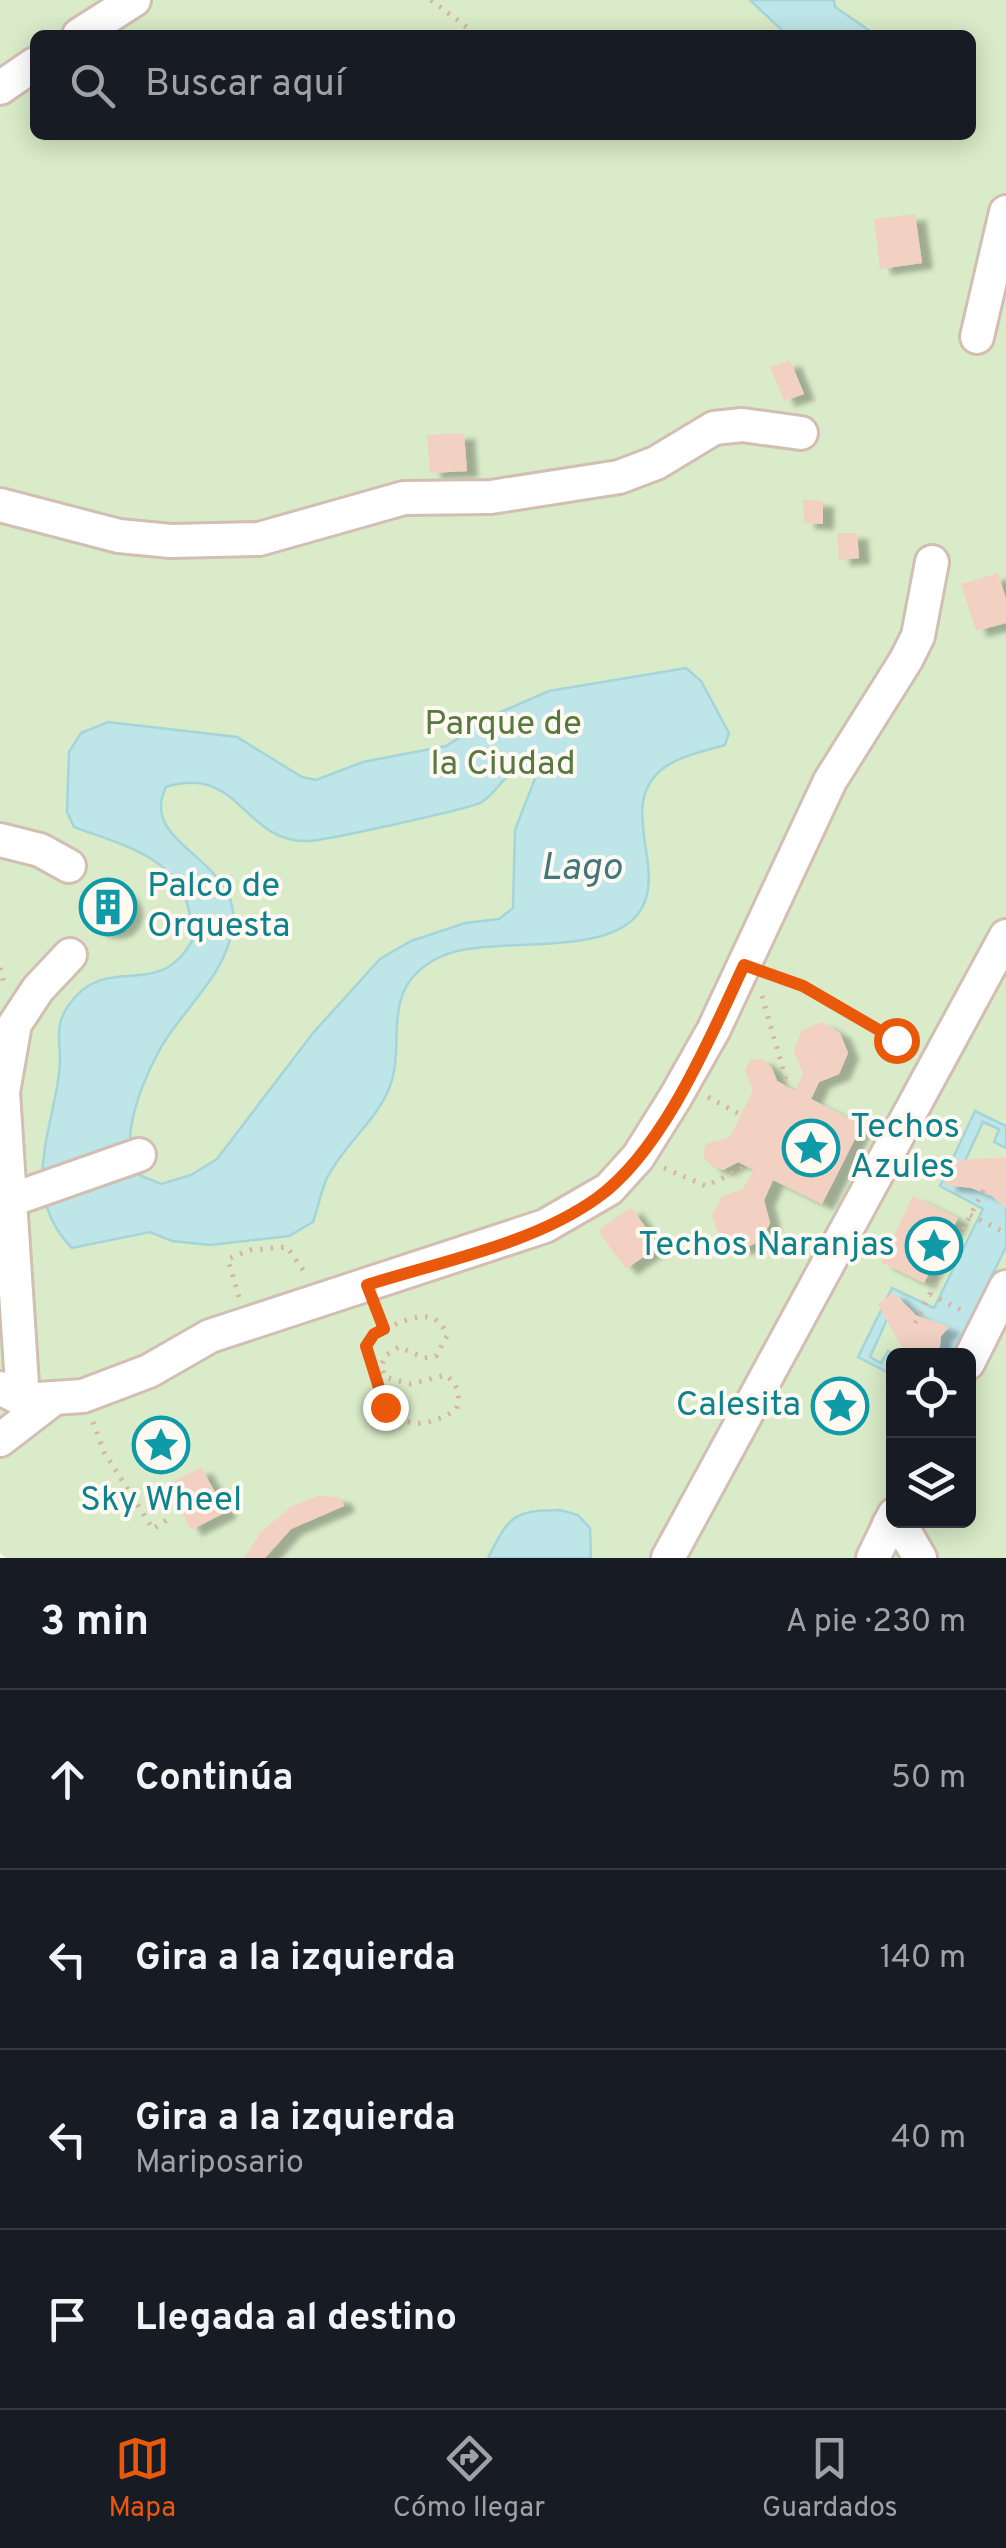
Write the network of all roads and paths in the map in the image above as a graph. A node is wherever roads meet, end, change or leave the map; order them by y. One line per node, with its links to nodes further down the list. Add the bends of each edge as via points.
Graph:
1 (134, 0): 3 (street)
2 (431, 0): 4 (path)
3 (87, 30)
4 (470, 30)
5 (30, 67): 6 (street)
6 (0, 88)
7 (1006, 212): 8 (street)
8 (977, 338)
9 (801, 433): 10 (street, via 714,428 620,477 491,497 404,498 259,538 119,536)
10 (0, 505)
11 (932, 562): 16 (street, via 918,636 884,702 830,781)
12 (0, 840): 13 (street)
13 (69, 866)
14 (1006, 936): 17 (street)
15 (70, 955): 25 (street, via 38,989 16,1024 8,1053 3,1092)
16 (749, 967): 17 (path, via 803,986); 18 (street); 19 (path)
17 (935, 1066): 44 (street)
18 (683, 1084): 20 (path); 22 (street)
19 (788, 1087)
20 (741, 1115)
21 (139, 1154): 25 (street)
22 (638, 1157): 23 (path, via 706,1186); 28 (street, via 609,1190 568,1216)
23 (748, 1166)
24 (985, 1187): 26 (path)
25 (23, 1196): 39 (street)
26 (969, 1219): 27 (path); 30 (path)
27 (1006, 1233)
28 (367, 1285): 31 (street); 35 (path)
29 (1006, 1287): 37 (street)
30 (931, 1292): 32 (path); 33 (path)
31 (324, 1299): 34 (street); 34 (path, via 287,1247 250,1250 228,1259)
32 (970, 1315)
33 (914, 1323)
34 (247, 1324): 39 (street, via 210,1336 149,1371)
35 (384, 1329): 35 (path, via 366,1346 385,1407 408,1423 442,1419 456,1410 460,1397 446,1376 397,1383 385,1377 382,1366 399,1347 436,1356 447,1336 443,1323 416,1316)
36 (1006, 1339): 38 (street)
37 (976, 1348)
38 (976, 1370)
39 (40, 1396): 40 (street); 41 (path, via 104,1452 152,1529)
40 (0, 1440)
41 (173, 1516)
42 (887, 1528): 45 (street)
43 (899, 1528): 46 (street)
44 (668, 1558)
45 (873, 1558)
46 (920, 1558)

